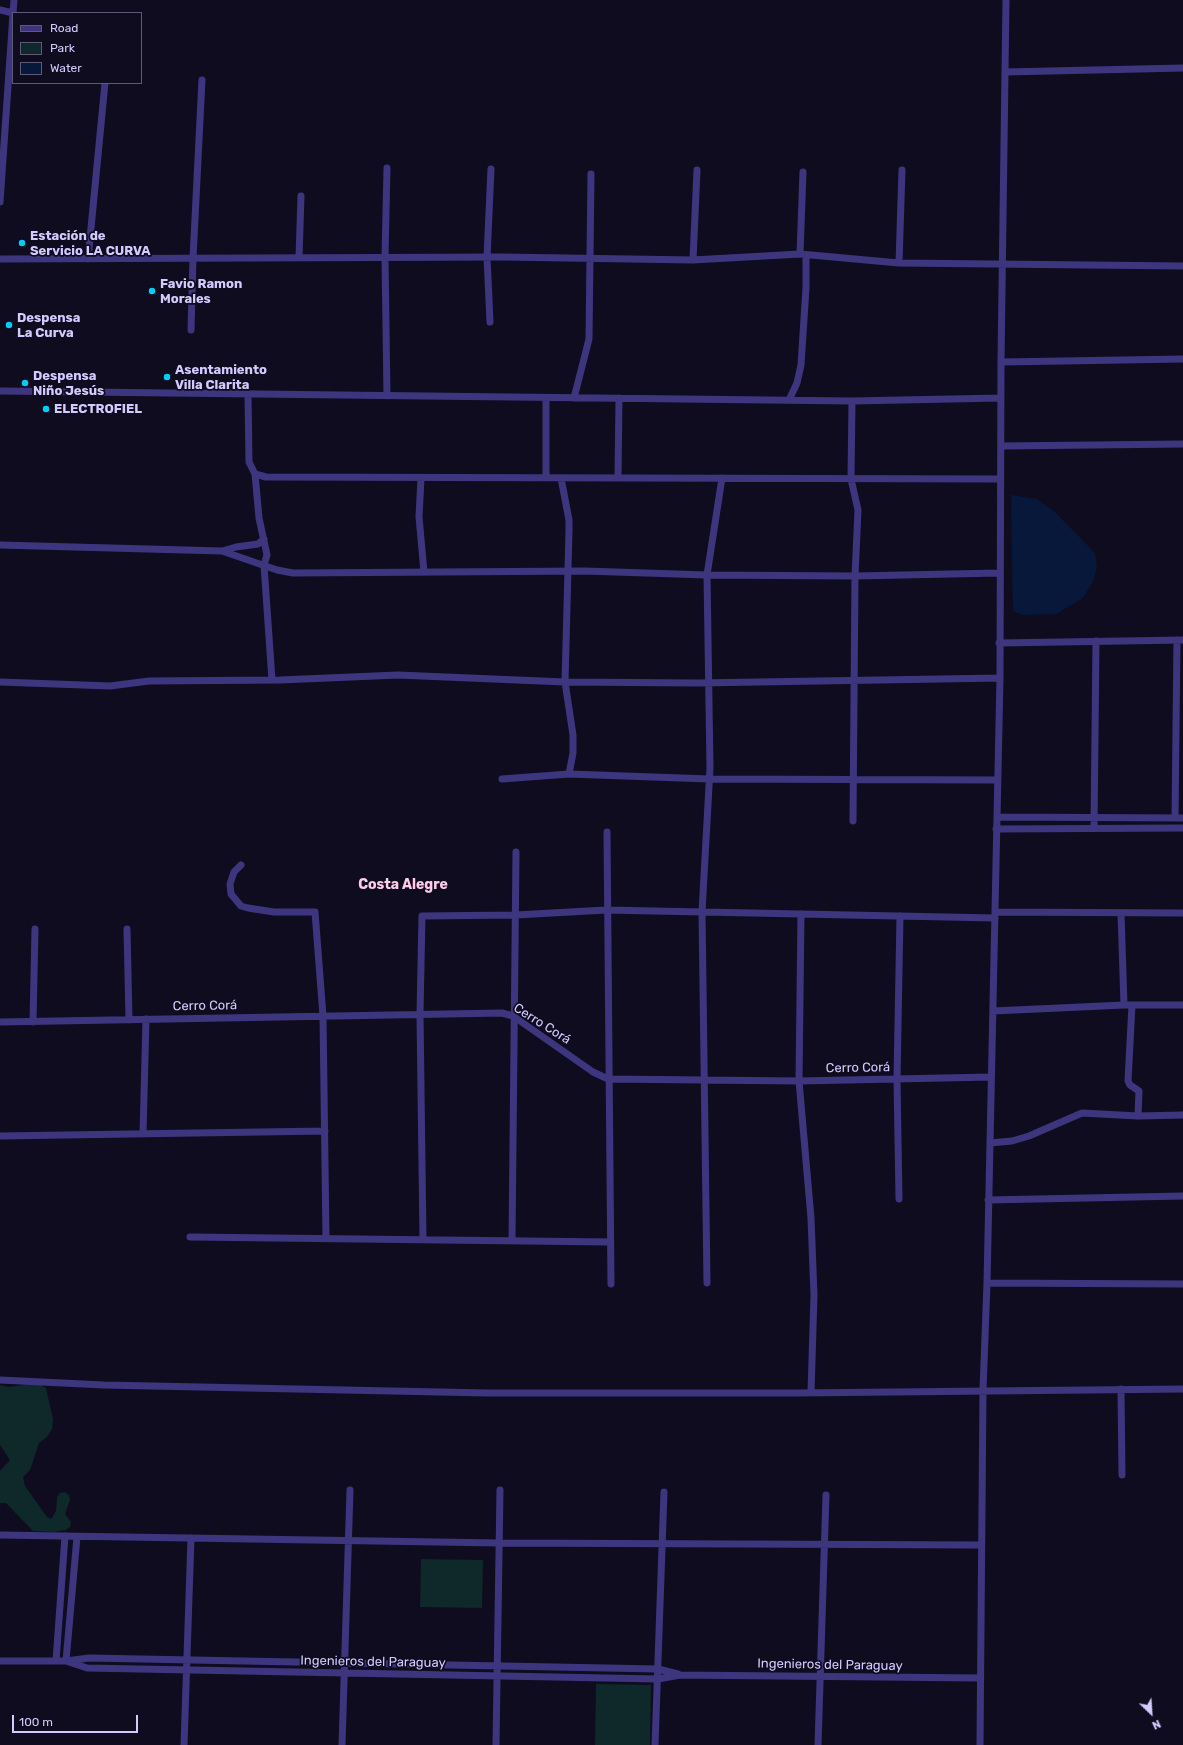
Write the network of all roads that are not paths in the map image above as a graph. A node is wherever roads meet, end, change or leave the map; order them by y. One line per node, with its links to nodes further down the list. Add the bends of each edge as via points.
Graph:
1 (14, 0): 4 (street)
2 (1006, 0): 8 (street)
3 (0, 10): 5 (street)
4 (13, 12)
5 (12, 13)
6 (12, 28): 18 (street)
7 (1183, 68): 8 (street)
8 (1005, 72): 29 (street)
9 (202, 80): 22 (street)
10 (105, 84): 26 (street)
11 (387, 168): 20 (street)
12 (491, 170): 21 (street)
13 (697, 170): 27 (street)
14 (902, 170): 28 (street)
15 (803, 172): 19 (street)
16 (591, 174): 24 (street)
17 (301, 196): 23 (street)
18 (0, 202)
19 (803, 255): 27 (street); 28 (street); 42 (street, via 806,288 801,365 797,383)
20 (386, 257): 21 (street); 23 (street); 37 (street)
21 (488, 257): 24 (street); 31 (street)
22 (193, 258): 23 (street); 26 (street); 32 (street)
23 (299, 258)
24 (589, 258): 27 (street); 39 (street, via 589,339)
25 (0, 259): 26 (street)
26 (88, 259)
27 (693, 260)
28 (899, 263): 29 (street)
29 (1002, 264): 30 (street); 34 (street)
30 (1183, 266)
31 (490, 322)
32 (191, 330)
33 (1183, 359): 34 (street)
34 (1001, 362): 41 (street)
35 (0, 391): 36 (street)
36 (248, 395): 37 (street); 46 (street, via 249,462)
37 (387, 396): 38 (street)
38 (546, 398): 39 (street); 48 (street)
39 (574, 398): 40 (street)
40 (619, 398): 42 (street); 50 (street)
41 (1001, 398): 43 (street); 45 (street)
42 (789, 400): 43 (street)
43 (852, 401): 52 (street)
44 (1183, 444): 45 (street)
45 (1001, 446): 53 (street)
46 (255, 474): 47 (street, via 266,477); 54 (street, via 259,518)
47 (421, 478): 48 (street); 59 (street, via 419,517)
48 (546, 478): 49 (street)
49 (561, 478): 50 (street); 58 (street, via 569,520)
50 (618, 478): 51 (street)
51 (722, 478): 52 (street); 61 (street)
52 (851, 479): 53 (street); 62 (street, via 858,510)
53 (1000, 479): 60 (street)
54 (264, 539): 56 (street, via 258,544); 57 (street, via 267,555)
55 (0, 545): 56 (street)
56 (222, 551): 57 (street)
57 (264, 565): 59 (street, via 293,574); 67 (street)
58 (568, 571): 59 (street); 61 (street); 70 (street)
59 (424, 572)
60 (1000, 573): 62 (street); 65 (street)
61 (707, 575): 62 (street); 71 (street)
62 (855, 576): 68 (street)
63 (1180, 640): 64 (street); 79 (street)
64 (1096, 641): 65 (street); 78 (street)
65 (999, 643): 66 (street)
66 (1000, 678): 68 (street); 76 (street)
67 (272, 680): 69 (street, via 149,681 110,686); 70 (street, via 398,674)
68 (854, 680): 71 (street); 75 (street)
69 (0, 682)
70 (565, 682): 71 (street); 72 (street, via 573,735)
71 (709, 683): 74 (street)
72 (569, 774): 73 (street); 74 (street)
73 (502, 779)
74 (709, 779): 75 (street); 89 (street)
75 (854, 780): 76 (street); 81 (street)
76 (998, 780): 77 (street)
77 (997, 817): 78 (street); 84 (street)
78 (1094, 818): 79 (street); 82 (street)
79 (1175, 818): 80 (street)
80 (1183, 818)
81 (853, 821)
82 (1094, 828): 83 (street); 84 (street)
83 (1183, 828)
84 (996, 829): 94 (street)
85 (607, 832): 88 (street)
86 (516, 852): 93 (street)
87 (241, 865): 103 (street, via 234,872 230,884 231,894 241,906 274,912 316,912)
88 (606, 910): 89 (street); 93 (street); 110 (street)
89 (702, 912): 92 (street); 112 (street)
90 (1121, 913): 91 (street); 94 (street); 98 (street)
91 (1183, 913)
92 (801, 914): 95 (street); 113 (street)
93 (516, 915): 102 (street, via 422,916); 104 (street)
94 (995, 915): 95 (street); 101 (street)
95 (900, 916): 111 (street)
96 (35, 929): 108 (street)
97 (127, 929): 105 (street)
98 (1124, 1005): 99 (street); 101 (street)
99 (1132, 1005): 100 (street); 115 (street, via 1128,1081 1139,1091)
100 (1183, 1005)
101 (993, 1011): 109 (street)
102 (420, 1014): 103 (street, Cerro Corá); 104 (street, Cerro Corá, via 502,1013); 125 (street)
103 (323, 1016): 106 (street, Cerro Corá); 116 (street)
104 (513, 1016): 110 (street, Cerro Corá, via 593,1072); 126 (street)
105 (129, 1020): 106 (street, Cerro Corá); 108 (street, Cerro Corá)
106 (146, 1020): 117 (street)
107 (0, 1022): 108 (street, Cerro Corá)
108 (33, 1022)
109 (991, 1077): 111 (street, Cerro Corá); 119 (street)
110 (608, 1079): 112 (street, Cerro Corá); 127 (street)
111 (897, 1079): 113 (street, Cerro Corá); 121 (street)
112 (704, 1081): 113 (street, Cerro Corá); 128 (street)
113 (799, 1081): 136 (street, via 814,1295)
114 (1183, 1115): 115 (street)
115 (1138, 1116): 119 (street, via 1082,1113 1029,1136)
116 (325, 1131): 117 (street); 124 (street)
117 (143, 1134): 118 (street)
118 (0, 1136)
119 (990, 1143): 122 (street)
120 (1183, 1196): 122 (street)
121 (899, 1199)
122 (988, 1200): 129 (street)
123 (190, 1237): 124 (street)
124 (326, 1238): 125 (street)
125 (423, 1240): 126 (street)
126 (512, 1241): 127 (street)
127 (610, 1242): 130 (street)
128 (707, 1283)
129 (987, 1283): 131 (street); 135 (street)
130 (611, 1284)
131 (1183, 1284)
132 (0, 1380): 136 (street, via 104,1385 488,1393)
133 (1122, 1389): 134 (street); 135 (street); 137 (street)
134 (1183, 1389)
135 (983, 1390): 136 (street); 150 (street)
136 (811, 1393)
137 (1122, 1476)
138 (350, 1490): 146 (street)
139 (500, 1490): 147 (street)
140 (664, 1492): 148 (street)
141 (826, 1495): 149 (street)
142 (0, 1535): 143 (street)
143 (65, 1536): 144 (street); 153 (street)
144 (77, 1537): 145 (street); 154 (street)
145 (191, 1538): 146 (street); 151 (street)
146 (349, 1541): 147 (street); 155 (street)
147 (500, 1543): 148 (street); 156 (street)
148 (662, 1544): 149 (street); 157 (street)
149 (824, 1545): 150 (street); 162 (street)
150 (981, 1545): 163 (street)
151 (187, 1660): 154 (street, Ingenieros del Paraguay, via 89,1658); 155 (street, Ingenieros del Paraguay); 158 (street)
152 (0, 1661): 153 (street, Ingenieros del Paraguay)
153 (56, 1661): 154 (street, Ingenieros del Paraguay)
154 (66, 1661): 158 (street, Ingenieros del Paraguay, via 87,1668)
155 (345, 1663): 156 (street, Ingenieros del Paraguay); 159 (street)
156 (497, 1666): 157 (street, Ingenieros del Paraguay); 161 (street)
157 (658, 1669): 160 (street, Ingenieros del Paraguay); 164 (street)
158 (186, 1670): 159 (street, Ingenieros del Paraguay); 165 (street)
159 (344, 1673): 161 (street, Ingenieros del Paraguay); 166 (street)
160 (680, 1675): 162 (street, Ingenieros del Paraguay); 164 (street, Ingenieros del Paraguay)
161 (497, 1676): 164 (street, Ingenieros del Paraguay); 167 (street)
162 (820, 1676): 163 (street, Ingenieros del Paraguay); 169 (street)
163 (980, 1678): 170 (street)
164 (658, 1679): 168 (street)
165 (184, 1745)
166 (342, 1745)
167 (496, 1745)
168 (655, 1745)
169 (818, 1745)
170 (980, 1745)

